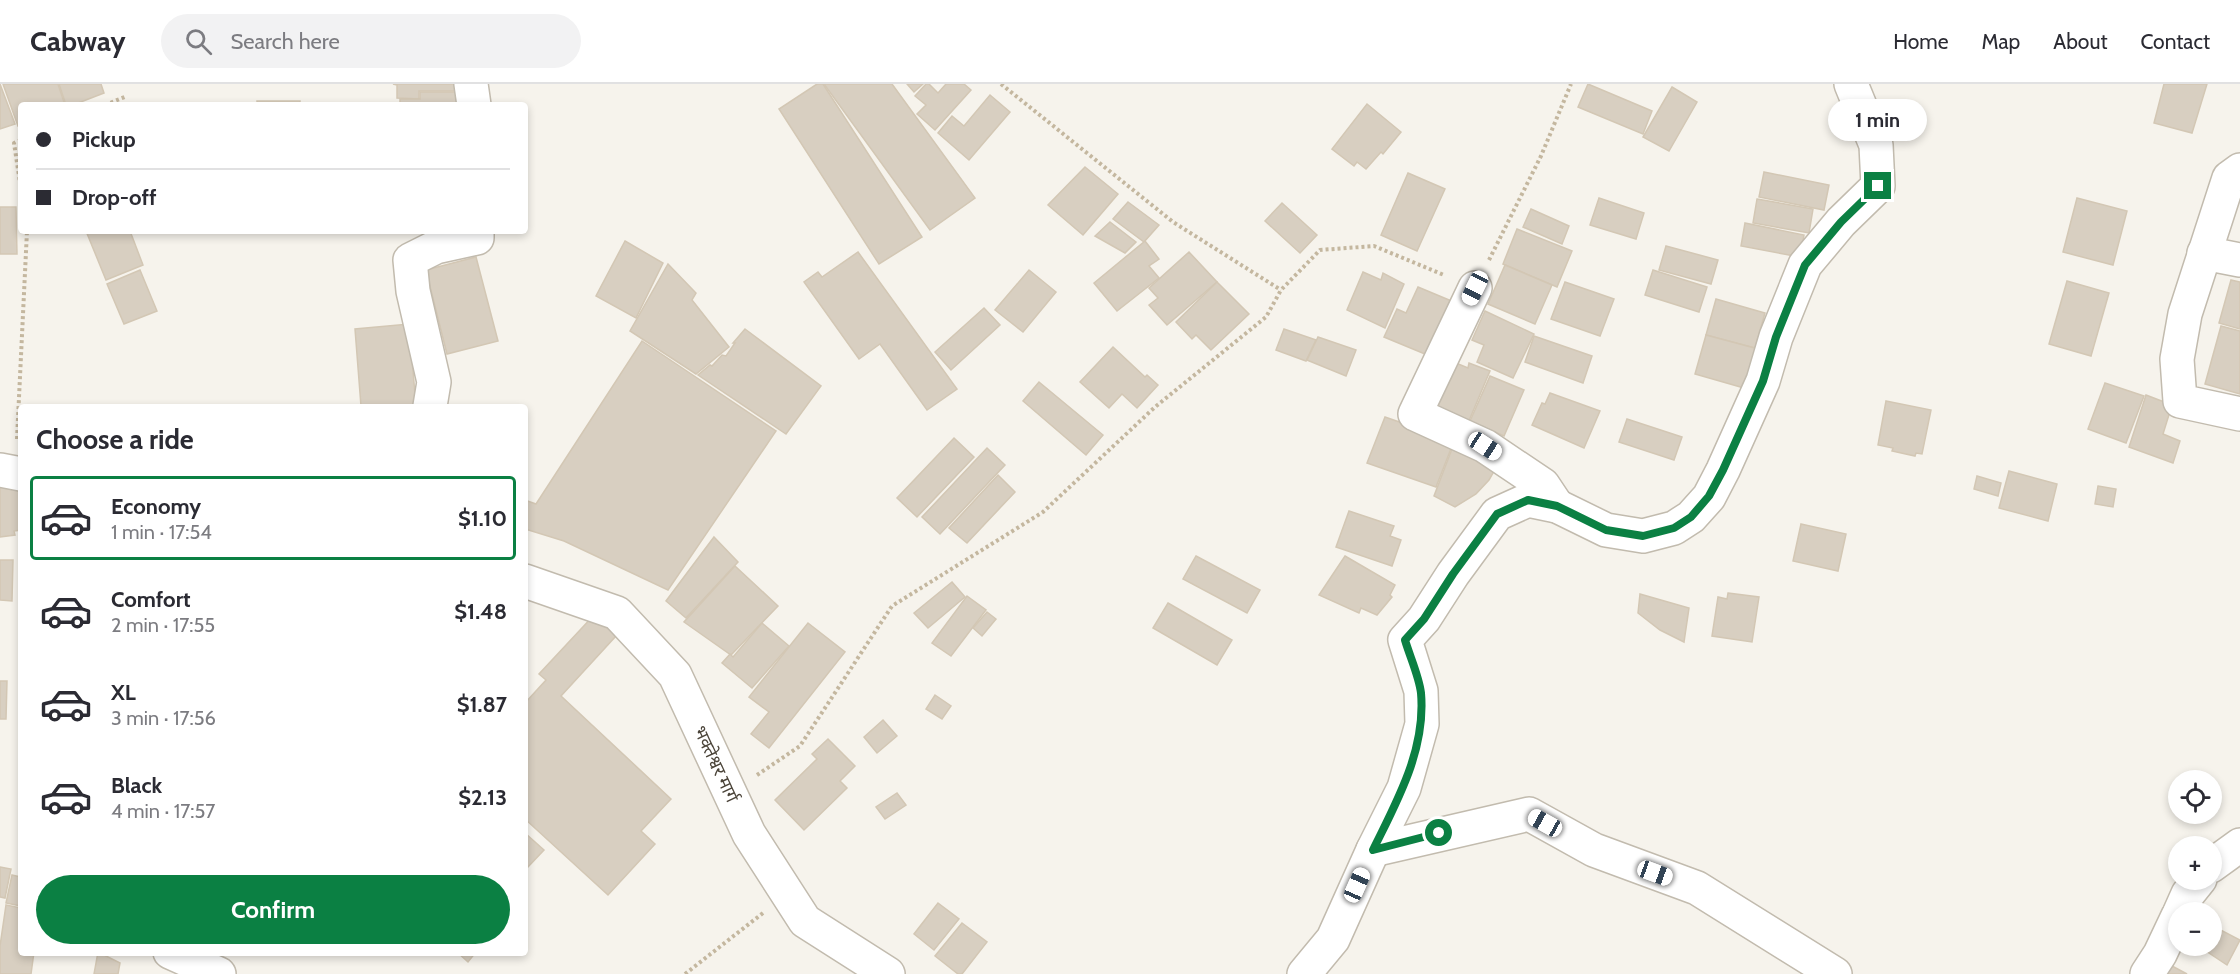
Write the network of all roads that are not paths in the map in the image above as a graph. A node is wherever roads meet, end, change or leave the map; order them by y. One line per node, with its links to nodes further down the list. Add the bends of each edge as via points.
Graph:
1 (471, 84): 3 (street)
2 (1851, 84): 11 (street, via 1876,146 1878,186 1805,265 1763,381 1709,496 1691,517 1674,528 1643,536 1606,530)
3 (474, 102)
4 (2240, 170): 6 (street, via 2229,178)
5 (477, 234): 9 (street, via 477,238 436,247 410,260 413,291 434,381)
6 (2205, 253): 7 (street); 10 (street, via 2185,314 2177,359 2180,401)
7 (2240, 260)
8 (1475, 288): 11 (street, via 1414,414 1485,446 1543,484)
9 (430, 404)
10 (2240, 414)
11 (1557, 506): 14 (street, via 1528,500 1497,514 1405,640 1421,691 1422,724 1404,788)
12 (528, 582): 19 (street, भक्तेश्वर मार्ग, via 617,613 675,675 749,834 805,921)
13 (2240, 845): 15 (street)
14 (1373, 850): 20 (street, via 1333,939); 21 (street, via 1529,814 1594,850 1697,888)
15 (2222, 858)
16 (2168, 937): 22 (street)
17 (178, 956): 18 (street)
18 (219, 974)
19 (888, 974)
20 (1304, 974)
21 (1835, 974)
22 (2146, 974)

